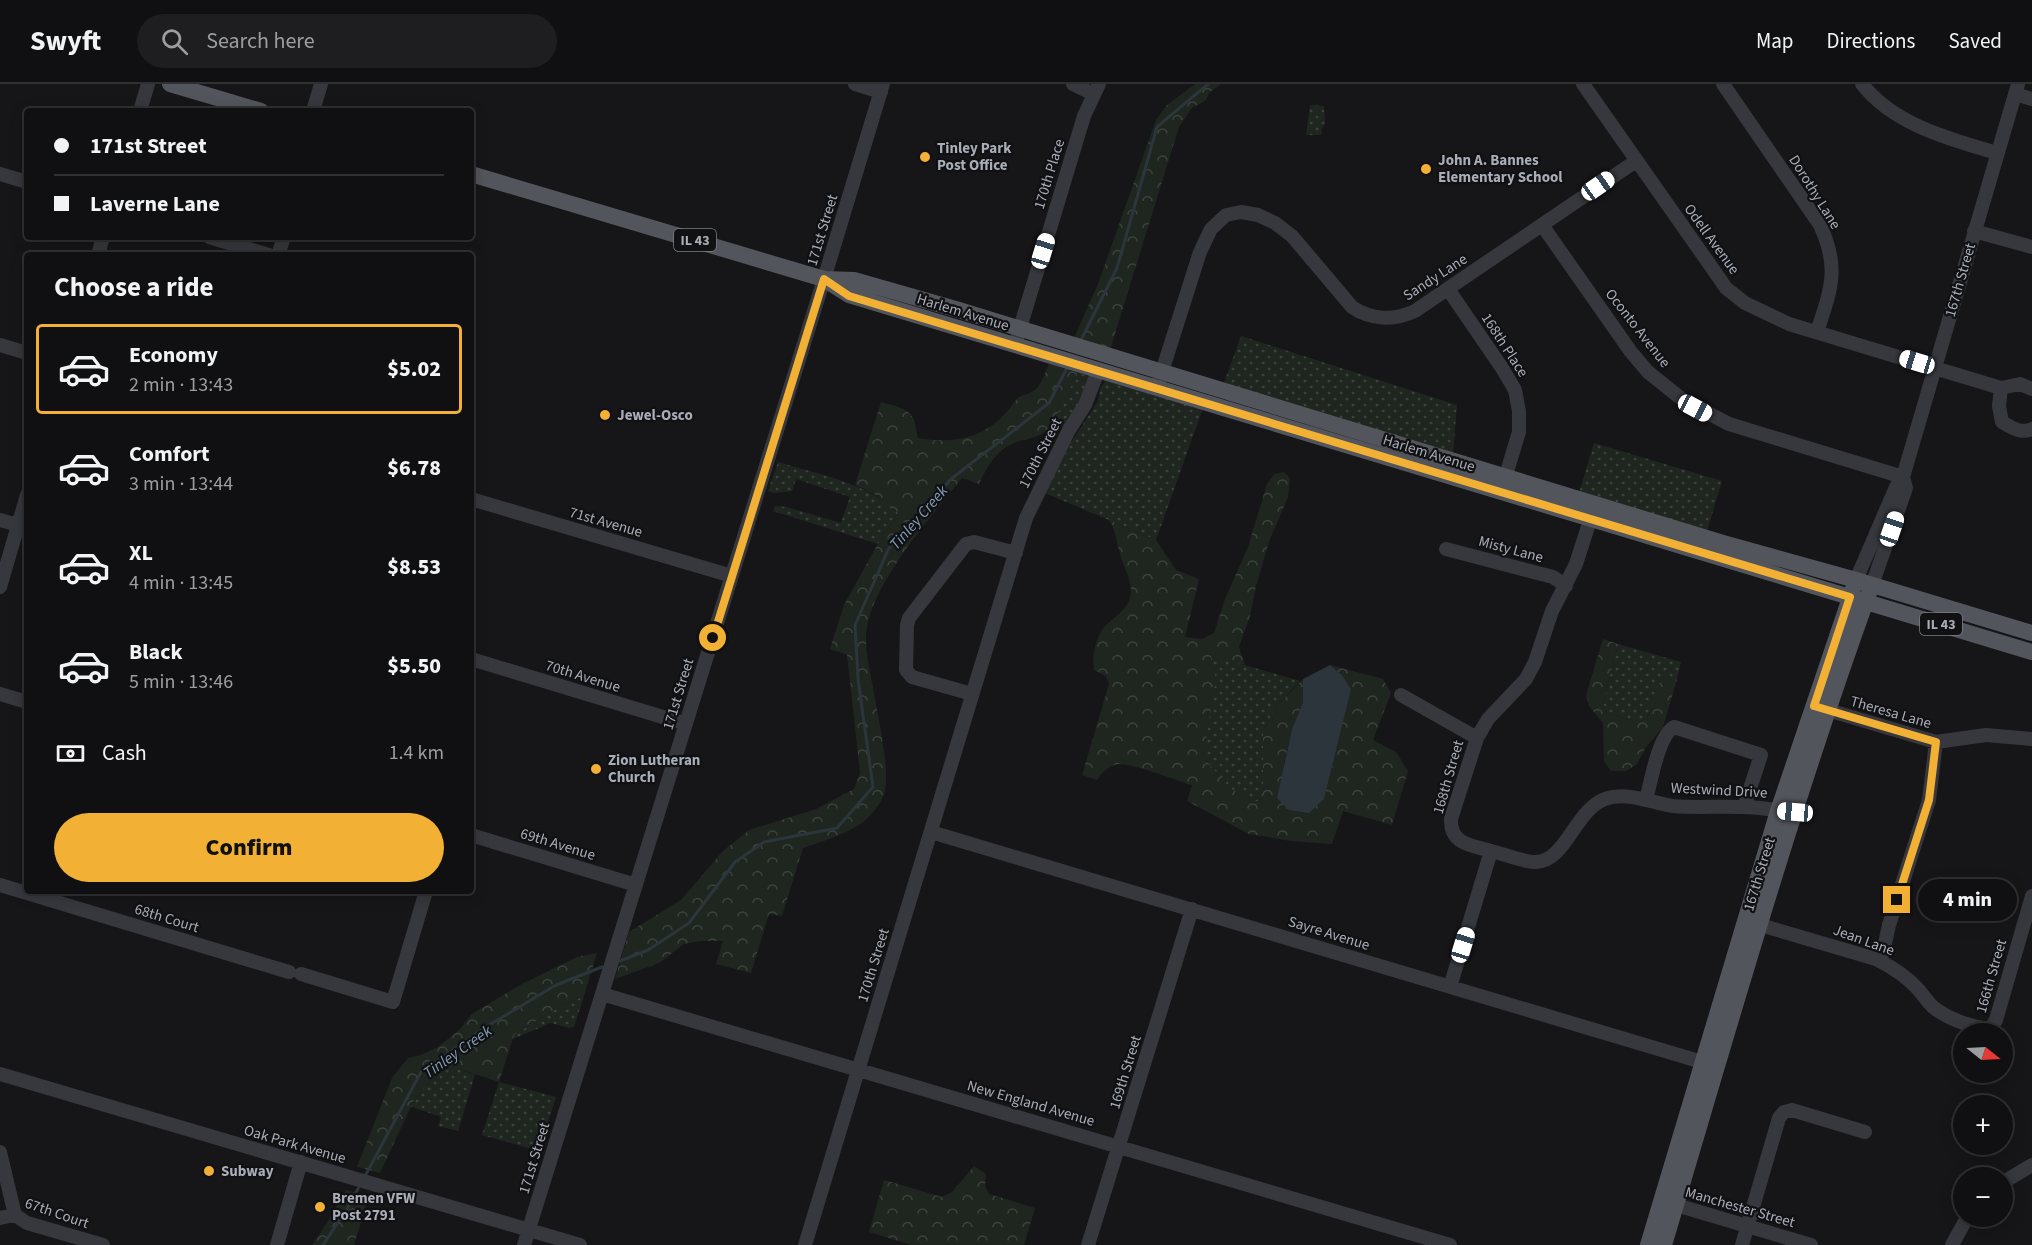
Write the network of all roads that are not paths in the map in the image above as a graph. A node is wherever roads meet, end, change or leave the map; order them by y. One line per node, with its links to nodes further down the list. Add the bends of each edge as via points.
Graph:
1 (148, 84): 13 (street)
2 (321, 84): 15 (street)
3 (855, 84): 9 (street)
4 (1073, 84): 10 (street)
5 (1583, 84): 17 (street, Odell Avenue)
6 (1723, 84): 29 (street, Dorothy Lane, via 1826,239 1833,265 1832,279)
7 (1862, 84): 16 (street, via 1893,113 1938,135)
8 (180, 85): 14 (main road)
9 (882, 88): 26 (street, 171st Street)
10 (1096, 89): 28 (street, 170th Place, via 1083,116)
11 (2016, 89): 12 (street); 16 (street, 167th Street)
12 (2032, 99)
13 (141, 108)
14 (252, 108)
15 (315, 108)
16 (1997, 153): 22 (street, 167th Street)
17 (1636, 161): 21 (street, Sandy Lane); 29 (street, Odell Avenue, via 1731,292 1758,311)
18 (0, 174): 20 (street)
19 (474, 175): 26 (main road, Harlem Avenue / IL 43)
20 (24, 181)
21 (1542, 225): 27 (street, Sandy Lane); 41 (street, Oconto Avenue, via 1631,352 1654,378 1683,400 1741,428)
22 (1974, 231): 24 (street); 33 (street, 167th Street)
23 (219, 240): 25 (street)
24 (2032, 248)
25 (259, 252)
26 (824, 279): 28 (main road, Harlem Avenue / IL 43, via 854,280); 31 (main road, Harlem Avenue / IL 43, via 849,296); 49 (street, 171st Street)
27 (1448, 290): 35 (street, Sandy Lane, via 1407,315 1364,315 1352,307 1292,236 1275,223 1258,215 1223,209 1200,252); 40 (street, 168th Place, via 1515,390 1519,432)
28 (1019, 329): 31 (street, 170th Place); 35 (main road, Harlem Avenue / IL 43)
29 (1817, 332): 33 (street, Odell Avenue)
30 (0, 345): 32 (street)
31 (1014, 346): 34 (main road, Harlem Avenue / IL 43)
32 (24, 352)
33 (1935, 367): 36 (street, Odell Avenue); 41 (street, 167th Street)
34 (1098, 371): 37 (main road, Harlem Avenue / IL 43); 48 (street, 170th Street, via 1085,405 1026,518)
35 (1162, 371): 37 (street, Sandy Lane); 40 (main road, Harlem Avenue / IL 43)
36 (2001, 388): 38 (street, Odell Avenue, via 2020,384); 39 (street, via 2002,422 2015,430)
37 (1157, 389): 42 (main road, Harlem Avenue / IL 43)
38 (2032, 389)
39 (2032, 429)
40 (1506, 476): 42 (street, 168th Place); 44 (main road, Harlem Avenue / IL 43)
41 (1903, 477): 50 (street, 167th Street, via 1906,488)
42 (1501, 493): 44 (main road, Harlem Avenue / IL 43)
43 (474, 500): 49 (street, 71st Avenue)
44 (1592, 512): 50 (main road, Harlem Avenue / IL 43); 51 (street, 168th Street); 53 (main road, Harlem Avenue / IL 43)
45 (0, 520): 46 (street)
46 (23, 526): 52 (street)
47 (1446, 549): 51 (street, Misty Lane, via 1553,578)
48 (1016, 553): 58 (street, 170th Street); 58 (street, via 974,542 966,544 909,618 906,670 912,677)
49 (732, 576): 62 (street, 171st Street)
50 (1864, 582): 53 (main road, 167th Street); 54 (main road, Harlem Avenue / IL 43)
51 (1566, 586): 63 (street, 168th Street, via 1526,679 1488,719)
52 (0, 587)
53 (1858, 599): 55 (main road, Harlem Avenue / IL 43); 61 (main road, 167th Street)
54 (2032, 633)
55 (2032, 652)
56 (474, 660): 62 (street, 70th Avenue)
57 (0, 694): 60 (street)
58 (972, 694): 69 (street, 170th Street)
59 (1401, 695): 63 (street)
60 (24, 701)
61 (1820, 708): 65 (street, Theresa Lane); 68 (main road, 167th Street)
62 (686, 724): 73 (street, 171st Street)
63 (1477, 738): 71 (street, 168th Street, via 1451,819 1452,831 1462,842)
64 (2032, 739): 65 (street, Theresa Lane, via 1986,735)
65 (1936, 742): 80 (street, via 1929,800 1883,953)
66 (1646, 800): 67 (street, Westwind Drive, via 1676,806); 67 (street, via 1663,738 1674,727 1761,755); 71 (street, Westwind Drive, via 1620,796 1595,804 1548,860 1530,862)
67 (1744, 807): 68 (street, Westwind Drive)
68 (1787, 811): 79 (main road, 167th Street)
69 (931, 831): 78 (street, Sayre Avenue); 86 (street, 170th Street)
70 (474, 836): 73 (street, 69th Avenue)
71 (1491, 850): 81 (street)
72 (0, 885): 74 (street, 68th Court)
73 (636, 885): 82 (street, 171st Street)
74 (24, 892)
75 (30, 894): 76 (street, 68th Court, via 393,1002)
76 (425, 894)
77 (2032, 896): 84 (street, 166th Street)
78 (1192, 909): 81 (street, Sayre Avenue); 89 (street, 169th Street)
79 (1752, 923): 80 (street, Jean Lane); 85 (main road, 167th Street)
80 (1876, 959): 83 (street, Jean Lane, via 1909,980 1932,1006)
81 (1450, 987): 85 (street, Sayre Avenue)
82 (602, 994): 86 (street, New England Avenue); 99 (street, 171st Street)
83 (1967, 1023)
84 (1994, 1023)
85 (1710, 1065): 94 (main road, 167th Street)
86 (858, 1069): 89 (street, New England Avenue); 104 (street, 170th Street)
87 (0, 1074): 91 (street, Oak Park Avenue)
88 (1865, 1132): 97 (street, via 1792,1110 1784,1112)
89 (1119, 1146): 105 (street, 169th Street); 106 (street, New England Avenue)
90 (0, 1152): 95 (street)
91 (301, 1162): 99 (street, Oak Park Avenue); 101 (street)
92 (2032, 1165): 93 (street)
93 (2013, 1176)
94 (1668, 1203): 97 (street, Manchester Street); 107 (main road, 167th Street); 108 (main road, 167th Street)
95 (15, 1215): 96 (street, 67th Court); 100 (street, 67th Court, via 27,1223)
96 (0, 1218)
97 (1747, 1227): 109 (street); 110 (street, Manchester Street)
98 (1962, 1227): 111 (street)
99 (529, 1230): 102 (street, 171st Street); 103 (street, Oak Park Avenue)
100 (103, 1245)
101 (277, 1245)
102 (524, 1245)
103 (580, 1245)
104 (805, 1245)
105 (1088, 1245)
106 (1450, 1245)
107 (1648, 1245)
108 (1664, 1245)
109 (1742, 1245)
110 (1811, 1245)
111 (1952, 1245)

